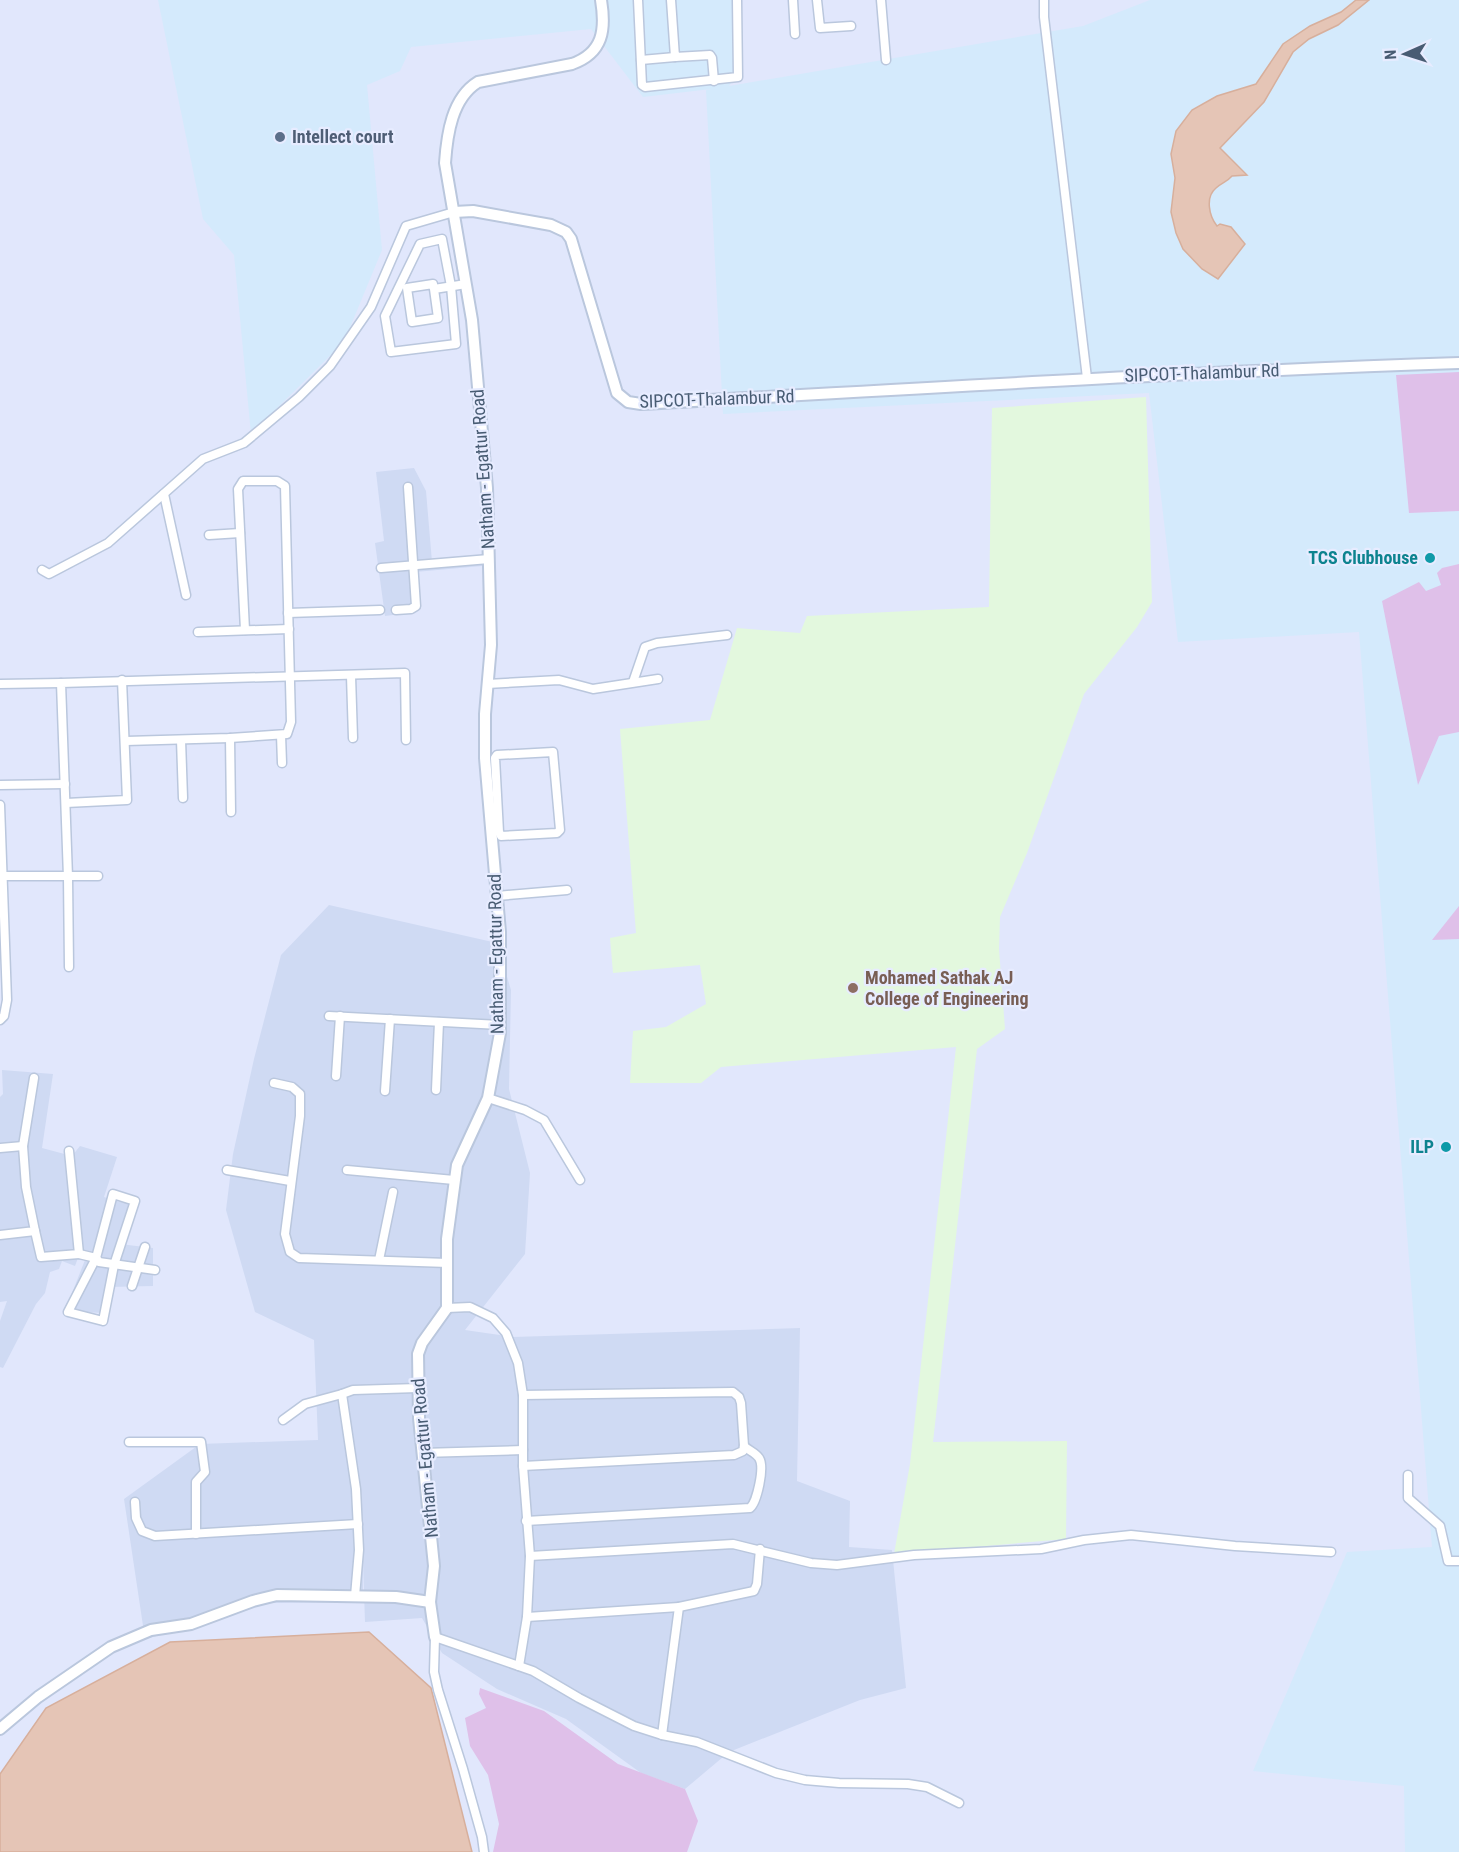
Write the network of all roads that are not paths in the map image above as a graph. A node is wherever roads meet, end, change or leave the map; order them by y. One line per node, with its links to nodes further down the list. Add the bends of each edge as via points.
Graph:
1 (601, 0): 15 (street, Natham - Egattur Road, via 599,42 585,59 478,82 460,99 446,141 444,163)
2 (638, 0): 12 (street)
3 (671, 0): 11 (street)
4 (736, 0): 14 (street, via 739,75)
5 (793, 0): 10 (street)
6 (817, 0): 9 (street, via 820,28)
7 (881, 0): 13 (street)
8 (1044, 0): 20 (street)
9 (851, 26)
10 (795, 34)
11 (675, 57): 12 (street); 14 (street, via 710,55)
12 (641, 60): 14 (street, via 645,87)
13 (886, 60)
14 (714, 81)
15 (454, 212): 16 (street, Natham - Egattur Road); 20 (street, SIPCOT-Thalambur Rd, via 508,217 566,232 613,384 628,402); 22 (street, SIPCOT-Thalambur Rd, via 406,226 371,308 330,366 299,397 244,442 203,459)
16 (466, 284): 17 (street); 25 (street, Natham - Egattur Road, via 487,488)
17 (451, 286): 17 (street, via 442,239 420,244 385,316 391,352 456,344); 18 (street)
18 (434, 289): 18 (street, via 438,318 412,322 407,288 433,284)
19 (1459, 363): 20 (street, SIPCOT-Thalambur Rd)
20 (1087, 378)
21 (408, 487): 26 (street)
22 (164, 494): 28 (street, SIPCOT-Thalambur Rd, via 108,543 59,570 49,574); 29 (street)
23 (240, 533): 24 (street); 32 (street, via 240,483 277,481 285,486); 34 (street)
24 (209, 535)
25 (489, 559): 26 (street); 44 (street, Natham - Egattur Road, via 491,645)
26 (413, 566): 27 (street); 31 (street, via 416,606)
27 (381, 568)
28 (42, 570)
29 (186, 595)
30 (380, 610): 32 (street)
31 (396, 610)
32 (288, 613): 33 (street)
33 (289, 629): 34 (street); 37 (street)
34 (245, 630): 35 (street)
35 (198, 632)
36 (727, 635): 41 (street, via 645,647)
37 (290, 676): 38 (street); 40 (street); 45 (street, via 291,722 287,734)
38 (351, 676): 47 (street); 49 (street, via 405,674)
39 (658, 679): 41 (street)
40 (122, 680): 42 (street); 50 (street)
41 (633, 682): 44 (street, via 592,689 559,680)
42 (62, 683): 43 (street); 53 (street)
43 (0, 684)
44 (487, 684): 51 (street, Natham - Egattur Road)
45 (281, 735): 46 (street); 52 (street)
46 (230, 738): 48 (street); 58 (street)
47 (353, 738)
48 (181, 740): 50 (street); 55 (street)
49 (406, 740)
50 (126, 741): 56 (street, via 127,801)
51 (490, 758): 60 (street, Natham - Egattur Road); 60 (street, via 553,752 560,830 501,836)
52 (282, 763)
53 (65, 784): 54 (street); 56 (street)
54 (0, 785)
55 (183, 798)
56 (66, 802): 63 (street)
57 (0, 805): 59 (street)
58 (231, 812)
59 (0, 816): 61 (street)
60 (495, 830): 65 (street, Natham - Egattur Road)
61 (2, 876): 63 (street); 66 (street)
62 (98, 876): 63 (street)
63 (68, 877): 67 (street)
64 (567, 890): 65 (street)
65 (497, 896): 73 (street, Natham - Egattur Road)
66 (3, 944): 71 (street, via 7,1000)
67 (69, 967)
68 (329, 1016): 69 (street)
69 (340, 1016): 70 (street); 74 (street)
70 (390, 1019): 72 (street); 78 (street)
71 (0, 1020)
72 (439, 1022): 73 (street); 77 (street)
73 (500, 1025): 79 (street, Natham - Egattur Road)
74 (336, 1076)
75 (34, 1078): 80 (street)
76 (274, 1083): 87 (street, via 292,1087 300,1094)
77 (436, 1090)
78 (385, 1091)
79 (488, 1098): 85 (street, via 544,1120); 86 (street, Natham - Egattur Road)
80 (23, 1146): 81 (street); 89 (street)
81 (0, 1148)
82 (69, 1150): 92 (street)
83 (227, 1170): 87 (street)
84 (347, 1170): 86 (street)
85 (580, 1179)
86 (454, 1180): 95 (street, Natham - Egattur Road)
87 (290, 1181): 94 (street, via 285,1234 290,1252 300,1258)
88 (393, 1192): 94 (street)
89 (35, 1231): 90 (street); 92 (street, via 41,1257)
90 (0, 1235)
91 (145, 1247): 97 (street)
92 (79, 1254): 93 (street)
93 (96, 1258): 96 (street); 96 (street, via 68,1312 103,1321); 96 (street, via 113,1194 135,1201)
94 (378, 1260): 95 (street)
95 (448, 1263): 100 (street, Natham - Egattur Road)
96 (114, 1265): 97 (street)
97 (139, 1268): 98 (street); 99 (street)
98 (155, 1270)
99 (132, 1286)
100 (447, 1308): 101 (street, Natham - Egattur Road, via 418,1354); 103 (street, via 470,1307 493,1317 514,1352)
101 (418, 1388): 102 (street, via 353,1390); 108 (street, Natham - Egattur Road)
102 (342, 1394): 104 (street, via 305,1404); 113 (street)
103 (523, 1395): 106 (street, via 733,1392 741,1403); 107 (street)
104 (283, 1420)
105 (129, 1442): 114 (street, via 201,1442 205,1472 196,1482)
106 (744, 1446): 109 (street, via 743,1451 734,1455); 112 (street, via 758,1456 761,1465 754,1505 750,1508)
107 (523, 1450): 108 (street); 109 (street)
108 (422, 1453): 120 (street, Natham - Egattur Road, via 434,1566)
109 (523, 1466): 112 (street)
110 (1408, 1475): 118 (street, via 1408,1498 1440,1526 1448,1561)
111 (135, 1502): 114 (street, via 136,1518 146,1534)
112 (526, 1521): 117 (street)
113 (358, 1524): 114 (street); 119 (street)
114 (196, 1534)
115 (760, 1549): 116 (street, via 811,1563 837,1564 914,1555 1041,1549 1131,1535); 117 (street, via 733,1544); 121 (street, via 754,1592)
116 (1331, 1552)
117 (530, 1556): 122 (street)
118 (1459, 1561)
119 (355, 1596): 120 (street); 125 (street, via 277,1595 191,1624 132,1637 38,1697)
120 (430, 1602): 123 (street, Natham - Egattur Road)
121 (679, 1606): 122 (street); 126 (street)
122 (527, 1617): 124 (street)
123 (435, 1637): 124 (street); 128 (street, via 438,1690)
124 (519, 1666): 126 (street, via 619,1719)
125 (0, 1729)
126 (662, 1735): 127 (street, via 697,1742 776,1773 805,1780 927,1786)
127 (958, 1803)
128 (484, 1852)

